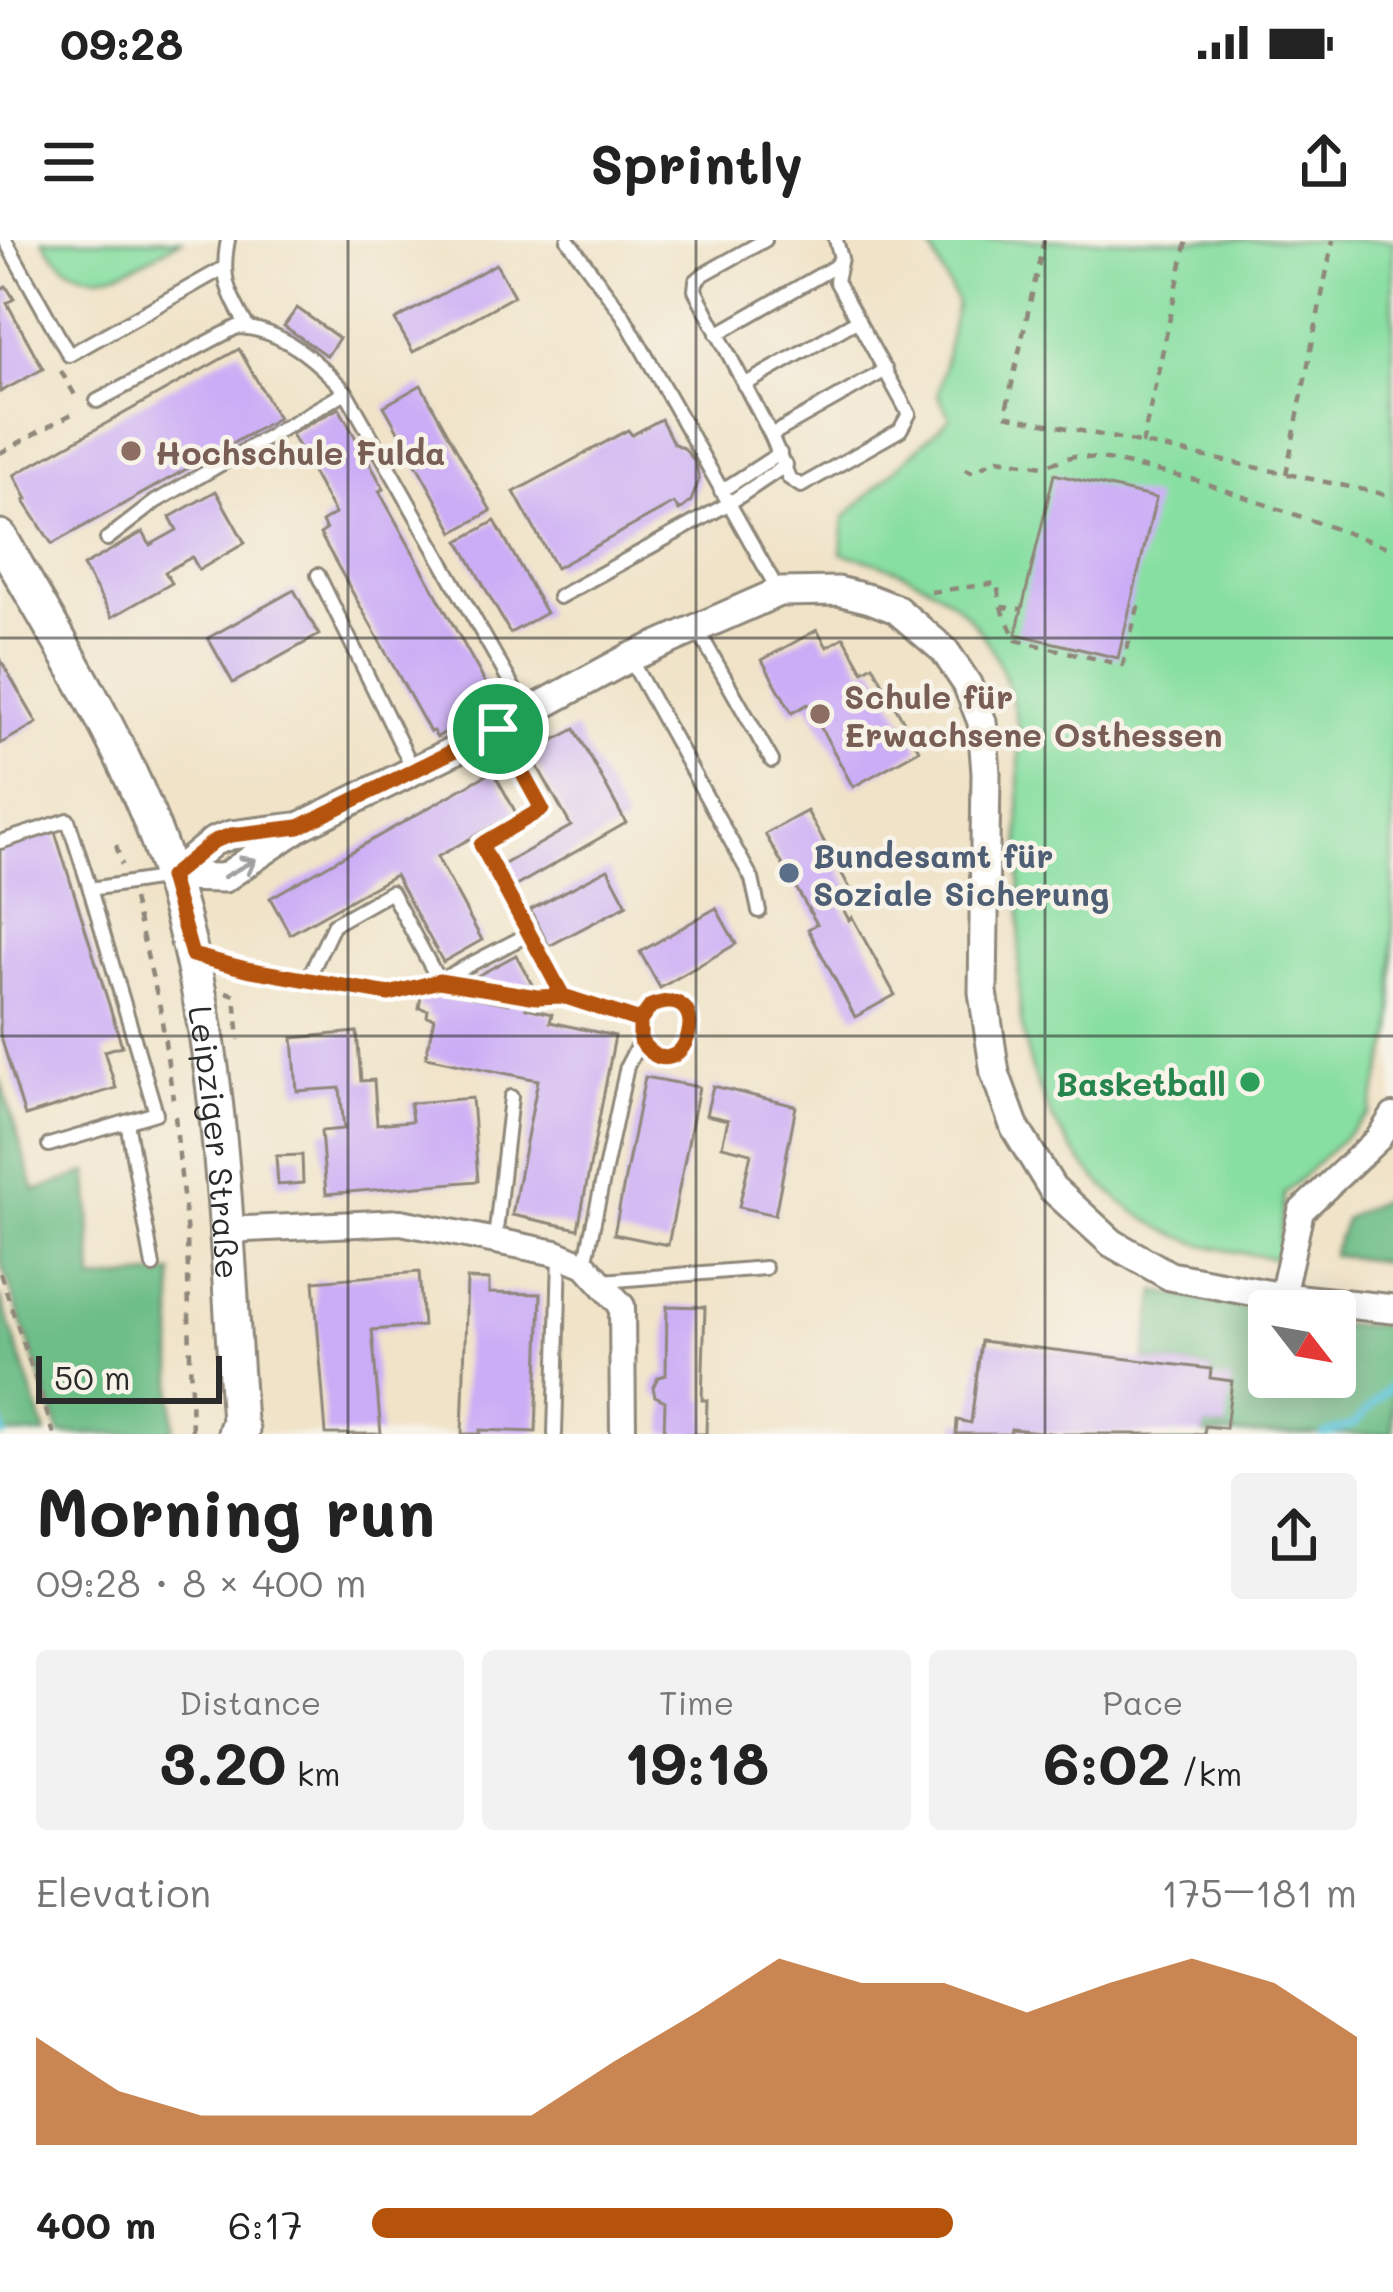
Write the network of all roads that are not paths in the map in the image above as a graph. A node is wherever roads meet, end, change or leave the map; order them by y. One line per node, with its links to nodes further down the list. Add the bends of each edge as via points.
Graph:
1 (5, 240): 7 (lane, via 69,355)
2 (227, 240): 7 (lane)
3 (568, 240): 17 (lane, via 623,314)
4 (765, 240): 10 (lane, via 696,281)
5 (836, 240): 6 (lane)
6 (841, 258): 8 (lane, via 836,281); 10 (lane)
7 (222, 269): 9 (lane)
8 (858, 320): 11 (lane); 12 (lane)
9 (248, 328): 13 (lane, via 314,358); 14 (lane)
10 (717, 334): 12 (lane)
11 (886, 370): 15 (lane); 16 (lane, via 909,414 900,430 801,486)
12 (744, 385): 15 (lane)
13 (346, 392): 19 (lane); 25 (lane)
14 (97, 401)
15 (771, 435): 16 (lane)
16 (783, 459): 17 (lane)
17 (725, 497): 21 (lane); 22 (lane)
18 (0, 537): 30 (main road, Leipziger Straße, via 116,745)
19 (107, 538)
20 (318, 575): 28 (lane)
21 (779, 592): 23 (street); 51 (street, via 838,591 896,609 945,651 967,684 982,722 986,773 983,992 995,1073 1015,1128 1052,1188 1112,1243 1170,1276)
22 (559, 597)
23 (696, 626): 24 (street); 27 (lane)
24 (629, 658): 25 (street); 32 (lane, via 752,879)
25 (527, 713): 26 (street)
26 (498, 729): 28 (street); 33 (lane, via 542,809 481,845)
27 (772, 761)
28 (414, 771): 30 (street, via 299,827 214,841)
29 (0, 842): 31 (lane, via 68,820)
30 (170, 877): 31 (lane); 34 (main road, Leipziger Straße)
31 (90, 889): 42 (lane, via 156,1112)
32 (759, 911)
33 (527, 935): 36 (lane); 37 (lane)
34 (192, 955): 35 (lane); 44 (main road, Leipziger Straße)
35 (307, 981): 36 (lane, via 389,994); 36 (lane, via 334,924 391,892)
36 (439, 981): 37 (lane)
37 (563, 996): 38 (lane)
38 (640, 1021): 39 (lane); 39 (lane, via 651,1006 670,1003 699,1030 671,1055 653,1053)
39 (640, 1040): 49 (lane, via 627,1066)
40 (511, 1096): 45 (lane)
41 (1393, 1117): 50 (street, via 1301,1211)
42 (127, 1123): 43 (lane); 47 (lane)
43 (49, 1145)
44 (224, 1230): 45 (street, via 401,1222); 52 (main road, Leipziger Straße)
45 (495, 1240): 46 (street)
46 (560, 1254): 49 (street); 53 (lane)
47 (153, 1266)
48 (765, 1268): 49 (lane)
49 (594, 1273): 54 (street, via 622,1306)
50 (1284, 1290)
51 (1248, 1291)
52 (239, 1433)
53 (555, 1434)
54 (623, 1434)

